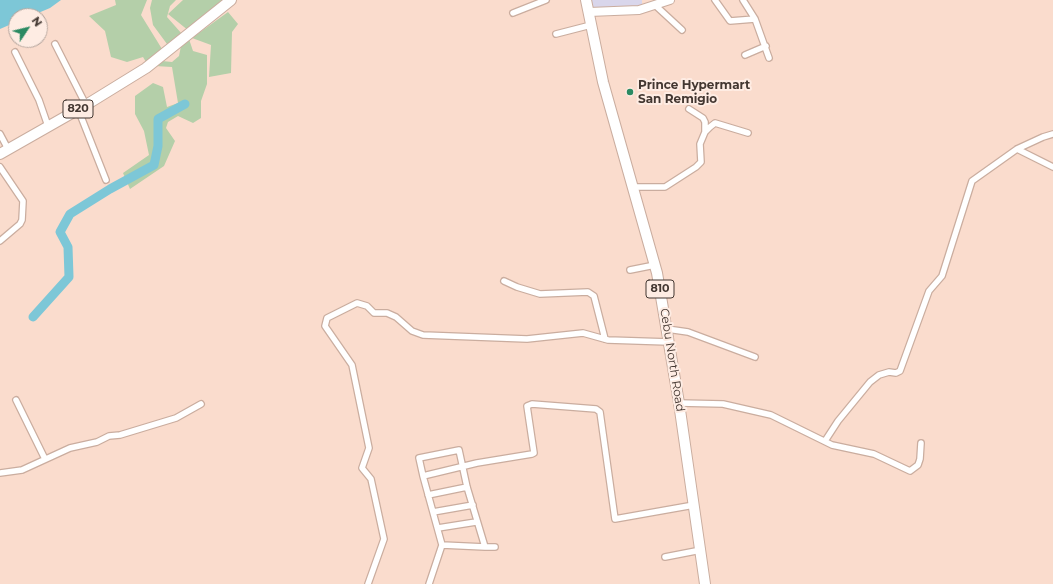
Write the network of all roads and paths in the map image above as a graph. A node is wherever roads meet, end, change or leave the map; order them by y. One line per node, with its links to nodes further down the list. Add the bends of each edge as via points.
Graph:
1 (231, 0): 19 (highway, 820, via 154,61)
2 (546, 0): 9 (street)
3 (586, 0): 8 (highway, Cebu North Road / 810)
4 (670, 0): 7 (street)
5 (715, 0): 10 (street, via 730,21)
6 (743, 0): 10 (street)
7 (656, 6): 8 (street, via 639,10); 12 (street)
8 (588, 12): 11 (highway, Cebu North Road / 810)
9 (513, 13)
10 (755, 19): 15 (street)
11 (591, 24): 13 (street); 31 (highway, Cebu North Road / 810, via 603,82)
12 (682, 30)
13 (556, 34)
14 (55, 44): 19 (street)
15 (766, 46): 17 (street); 18 (street)
16 (15, 52): 21 (street, via 39,100)
17 (745, 55)
18 (769, 58)
19 (82, 107): 21 (highway, 820); 30 (street)
20 (689, 109): 22 (street, via 705,122)
21 (48, 126): 27 (highway, 820)
22 (705, 132): 23 (street, via 715,123); 31 (street, via 700,144 701,162 683,177 665,187)
23 (748, 133)
24 (0, 134): 27 (street)
25 (1053, 134): 26 (street)
26 (1017, 149): 29 (street); 43 (street, via 972,181 942,276 929,291 900,371 879,375 870,382)
27 (4, 152)
28 (0, 167): 32 (street, via 23,201 20,224)
29 (1053, 167)
30 (106, 180)
31 (633, 186): 33 (highway, Cebu North Road / 810)
32 (0, 240)
33 (655, 265): 34 (street); 36 (highway, Cebu North Road / 810)
34 (630, 270)
35 (504, 281): 37 (street, via 540,294 588,292 594,296)
36 (667, 329): 38 (highway, Cebu North Road / 810); 39 (street, via 688,332)
37 (605, 339): 38 (street); 61 (street, via 583,333 527,339 423,335 396,317 374,312 357,303 328,318 326,326 352,365 369,448 362,468 371,479 384,539)
38 (669, 342): 41 (highway, Cebu North Road / 810)
39 (755, 358)
40 (16, 400): 45 (street)
41 (679, 403): 43 (street, via 723,404 771,415); 52 (highway, Cebu North Road / 810)
42 (201, 404): 45 (street, via 176,418 70,448)
43 (825, 441): 44 (street, via 841,448 874,454 910,471 918,465)
44 (921, 443)
45 (45, 459): 47 (street, via 22,470)
46 (462, 468): 48 (street); 48 (street, via 459,450 426,456 419,458); 49 (street); 52 (street, via 477,462 534,453 527,406 532,404 596,408 602,417 615,519)
47 (0, 473)
48 (424, 476): 50 (street)
49 (467, 487): 50 (street); 51 (street)
50 (428, 495): 53 (street)
51 (472, 505): 53 (street); 54 (street)
52 (694, 505): 59 (highway, Cebu North Road / 810)
53 (432, 512): 55 (street)
54 (476, 522): 55 (street); 57 (street)
55 (438, 528): 56 (street)
56 (442, 545): 57 (street); 62 (street)
57 (485, 546): 58 (street)
58 (495, 547)
59 (701, 550): 60 (street); 63 (highway, Cebu North Road / 810)
60 (665, 558)
61 (368, 584)
62 (429, 584)
63 (705, 584)

